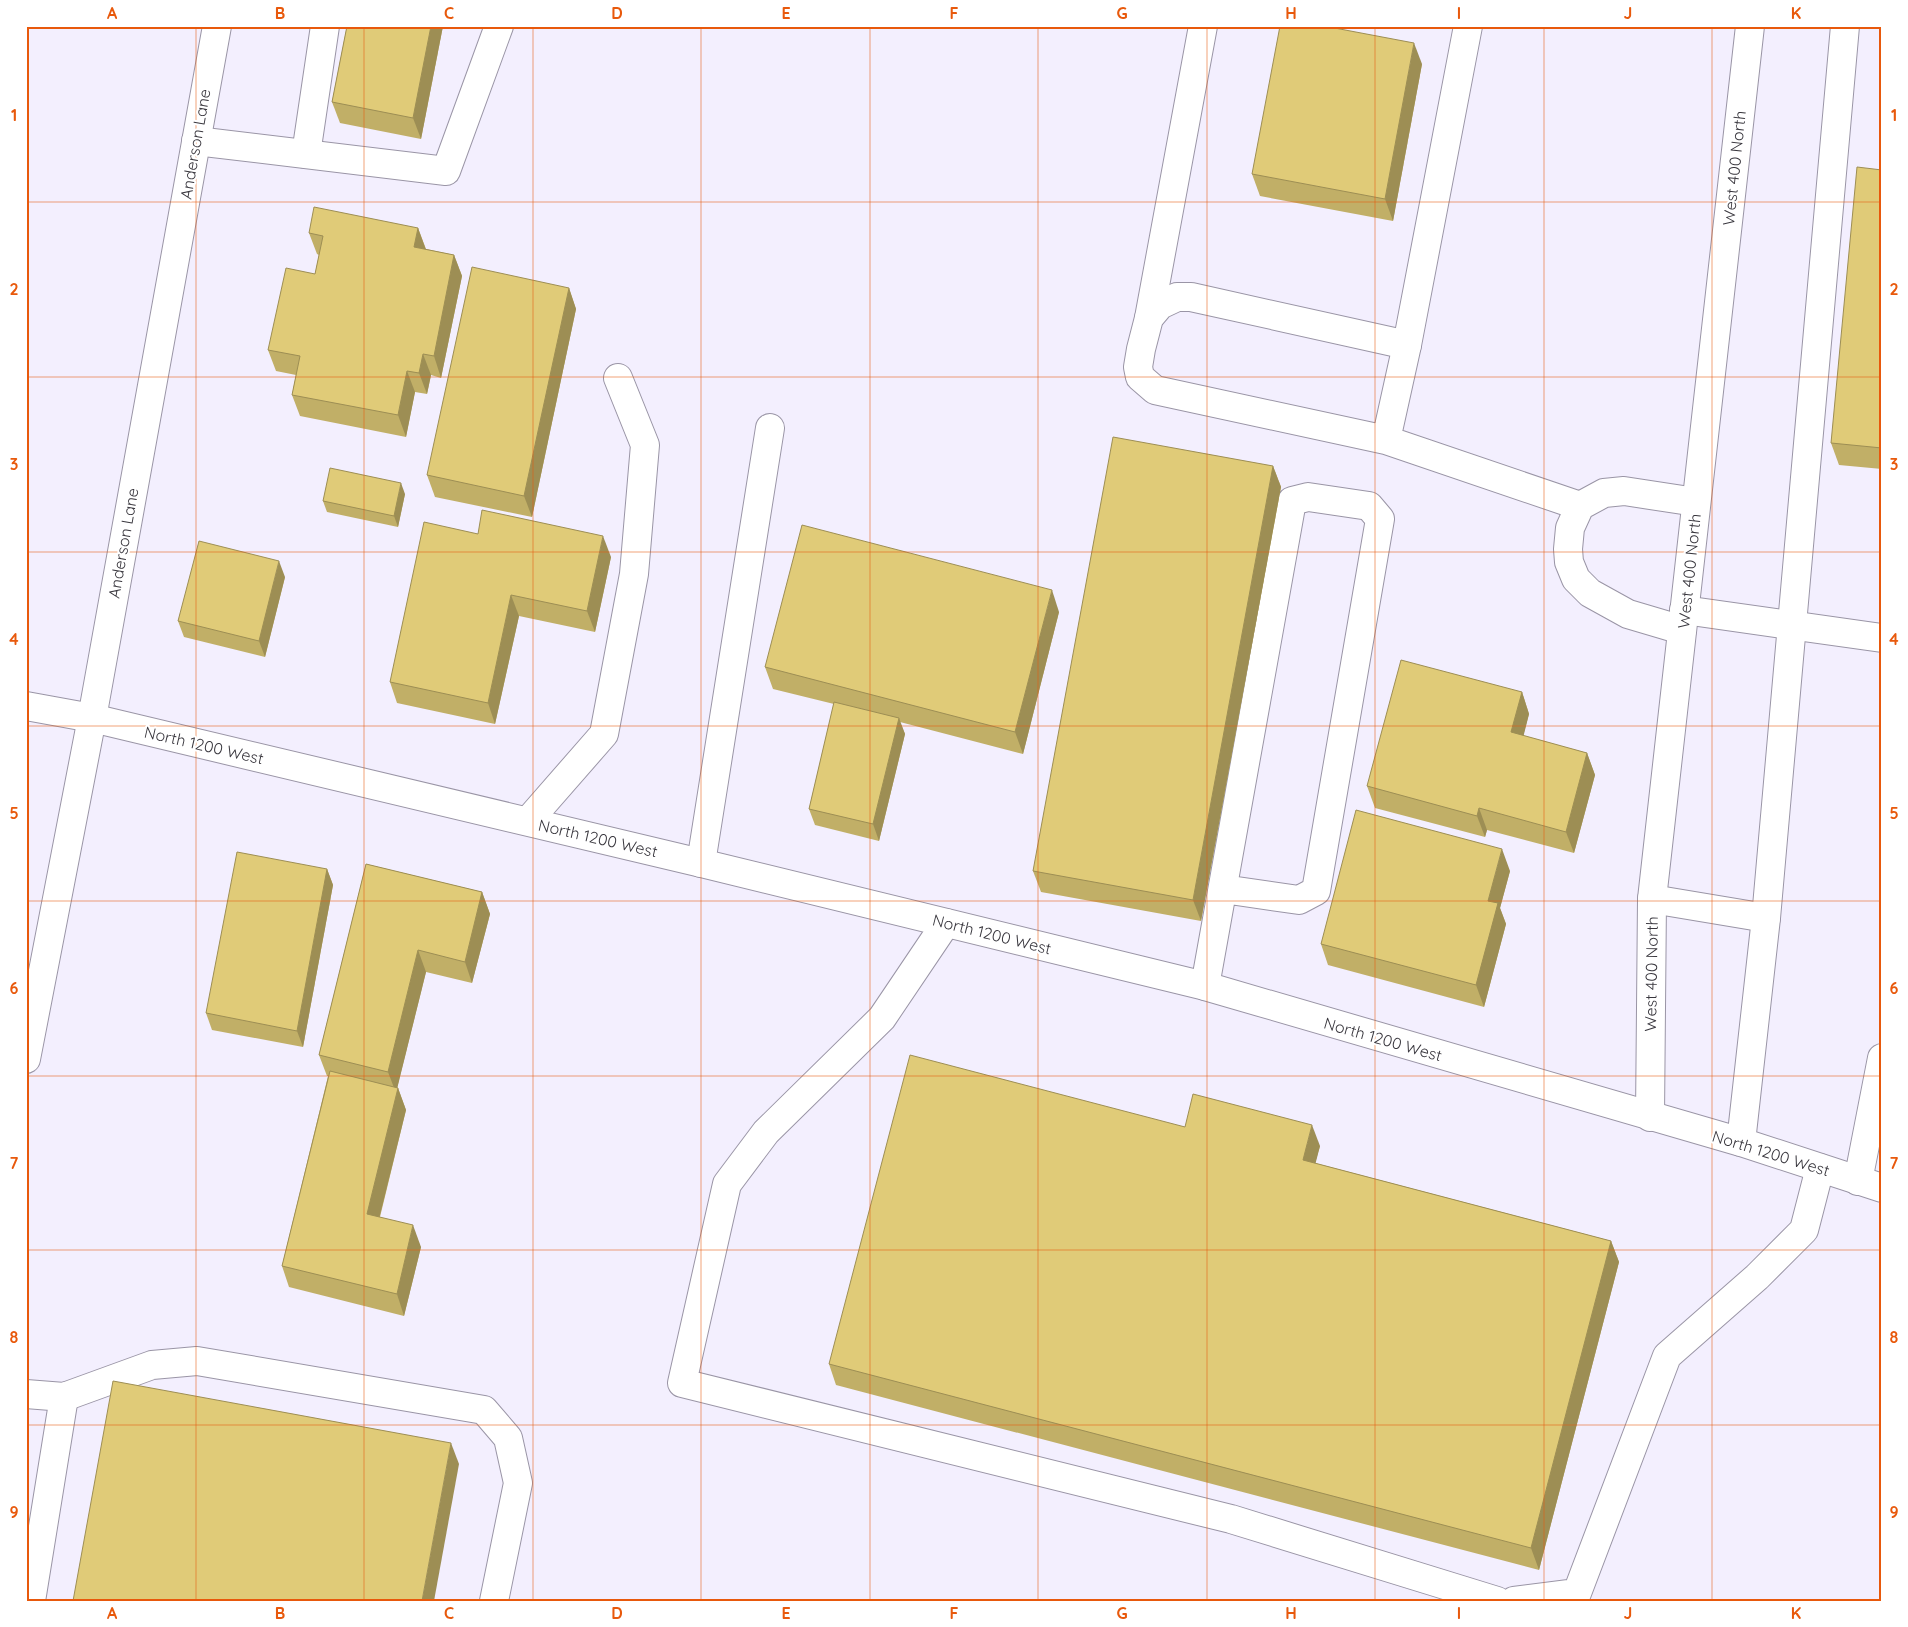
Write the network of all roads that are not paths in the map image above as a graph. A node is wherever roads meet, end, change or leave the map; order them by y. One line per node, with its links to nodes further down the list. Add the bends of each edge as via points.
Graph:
1 (217, 26): 8 (street, Anderson Lane)
2 (325, 26): 9 (street)
3 (499, 26): 9 (street, via 446,171)
4 (1203, 26): 10 (street)
5 (1468, 26): 11 (street)
6 (1750, 26): 15 (street, West 400 North)
7 (1845, 26): 18 (street)
8 (196, 141): 9 (street); 21 (street, Anderson Lane)
9 (306, 154)
10 (1149, 318): 11 (street, via 1160,305 1177,298 1191,297); 14 (street, via 1138,367 1140,377 1155,390)
11 (1407, 345): 14 (street)
12 (618, 378): 22 (street, via 645,445 634,574 604,734)
13 (770, 428): 23 (street)
14 (1386, 440): 16 (street)
15 (1696, 502): 16 (street, via 1624,491 1604,493); 17 (street, West 400 North)
16 (1580, 506): 17 (street, via 1570,528 1568,549 1576,578 1590,593 1628,614)
17 (1683, 620): 18 (street); 25 (street, West 400 North)
18 (1792, 625): 19 (street); 26 (street)
19 (1882, 638)
20 (26, 706): 21 (street, North 1200 West)
21 (92, 718): 22 (street, North 1200 West); 30 (street, Anderson Lane)
22 (528, 821): 23 (street, North 1200 West)
23 (701, 863): 27 (street, North 1200 West)
24 (1223, 888): 24 (street, via 1292,501 1308,497 1369,506 1380,519 1316,891 1299,900); 28 (street)
25 (1652, 900): 26 (street); 31 (street, West 400 North)
26 (1766, 918): 32 (street)
27 (946, 922): 28 (street, North 1200 West); 40 (street, via 882,1018 766,1132 727,1184 682,1383 1231,1519)
28 (1205, 986): 31 (street, North 1200 West)
29 (1882, 1058): 34 (street)
30 (26, 1059)
31 (1650, 1117): 32 (street, North 1200 West)
32 (1740, 1142): 33 (street, North 1200 West)
33 (1820, 1168): 34 (street, North 1200 West); 37 (street, via 1804,1230 1757,1277 1667,1356)
34 (1870, 1184)
35 (26, 1394): 36 (street)
36 (64, 1398): 38 (street); 39 (street, via 152,1365 197,1361 484,1410 508,1438 518,1483)
37 (1582, 1597): 41 (street)
38 (31, 1601)
39 (494, 1601)
40 (1498, 1601)
41 (1514, 1601)

